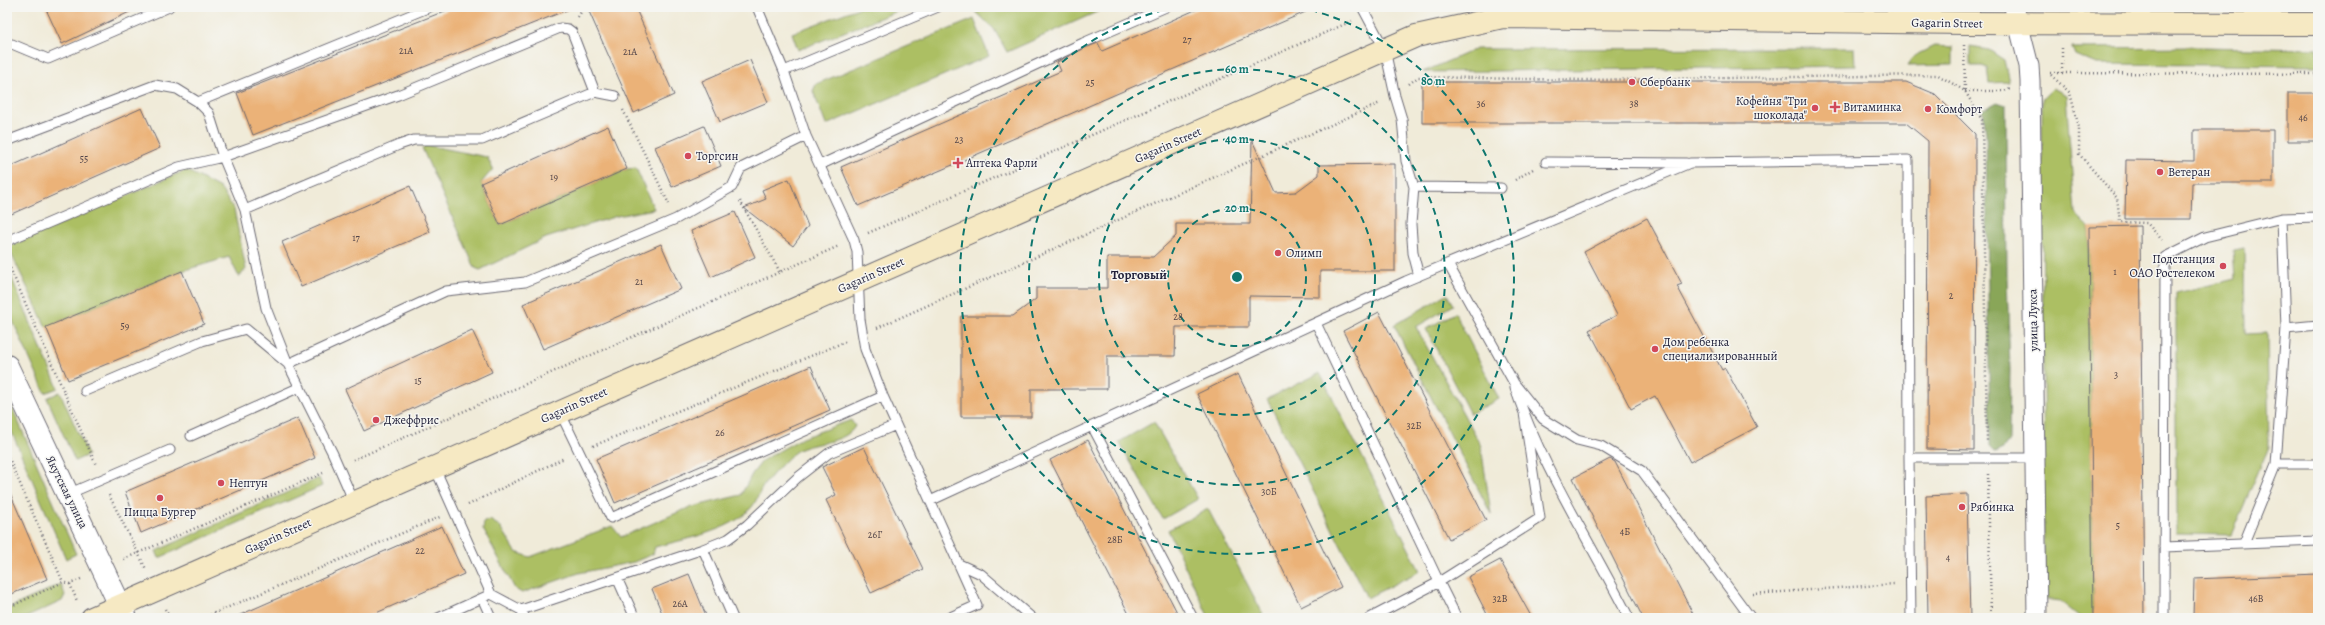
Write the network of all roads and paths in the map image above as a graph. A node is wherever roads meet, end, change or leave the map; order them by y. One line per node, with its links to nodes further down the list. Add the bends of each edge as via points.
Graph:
1 (169, 7): 11 (lane, via 48,58 12,44)
2 (430, 7): 21 (lane)
3 (757, 7): 14 (lane)
4 (938, 7): 14 (lane)
5 (1166, 7): 27 (lane)
6 (1363, 11): 12 (lane); 37 (path)
7 (1503, 12): 8 (main road, Gagarin Street); 12 (main road, Gagarin Street, via 1416,36)
8 (2016, 15): 9 (main road, Gagarin Street); 65 (street, улица Лукса, via 2030,80)
9 (2268, 15): 10 (main road, Gagarin Street)
10 (2318, 24)
11 (7, 46)
12 (1385, 50): 20 (lane); 42 (main road, Gagarin Street)
13 (1964, 50): 16 (path)
14 (784, 71): 22 (lane)
15 (2318, 74): 35 (path, via 2049,73 2070,93 2079,127 2079,154 2117,198 2120,222 2147,224)
16 (1965, 91): 17 (path); 20 (path, via 1938,75 1585,80 1418,77); 64 (path, via 1982,120)
17 (2004, 91)
18 (595, 92): 19 (lane); 24 (lane, via 572,32 560,28 398,95); 31 (lane, via 482,140 414,140 399,145)
19 (615, 96): 34 (path)
20 (1394, 96): 29 (lane, via 1402,119 1406,161); 43 (path, via 1363,113 1224,172)
21 (198, 102): 23 (lane, via 177,89 155,85); 24 (lane, via 209,113)
22 (806, 136): 27 (lane); 28 (lane, via 741,168)
23 (7, 141)
24 (222, 157): 31 (lane); 36 (lane, via 179,167)
25 (1546, 162): 26 (lane); 30 (path)
26 (1690, 163): 39 (lane); 63 (lane, via 1908,160)
27 (820, 165): 37 (lane)
28 (732, 187): 34 (lane); 40 (path)
29 (1414, 188): 30 (lane); 41 (lane, via 1411,224 1413,253)
30 (1501, 188)
31 (245, 210): 48 (lane, via 266,308)
32 (2318, 217): 33 (lane)
33 (2282, 218): 46 (lane); 77 (lane, via 2205,237 2165,257)
34 (676, 219): 48 (lane, via 525,282 446,291)
35 (2159, 236)
36 (8, 240)
37 (854, 240): 40 (path); 42 (lane)
38 (7, 261): 70 (path)
39 (1448, 264): 41 (lane); 50 (lane)
40 (780, 272): 68 (path)
41 (1419, 276): 44 (lane)
42 (858, 281): 54 (lane, via 862,334); 55 (main road, Gagarin Street)
43 (904, 316)
44 (1316, 323): 58 (lane); 84 (lane)
45 (2318, 325): 46 (lane)
46 (2286, 328): 66 (lane)
47 (816, 354): 61 (path)
48 (288, 364): 51 (lane); 53 (lane, via 246,330 202,341)
49 (7, 366): 52 (street, Якутская улица)
50 (1514, 383): 56 (lane); 87 (lane, via 1543,419 1577,440 1601,446 1642,471)
51 (300, 387): 59 (lane); 68 (lane)
52 (12, 391): 71 (street, Якутская улица)
53 (85, 392)
54 (882, 396): 57 (lane); 61 (lane, via 611,518)
55 (560, 412): 61 (lane); 69 (main road, Gagarin Street)
56 (1524, 413): 84 (lane, via 1540,518); 103 (lane, via 1563,494)
57 (896, 425): 72 (lane); 78 (lane, via 829,453 734,534)
58 (1092, 426): 72 (lane); 100 (lane)
59 (191, 436)
60 (170, 450): 70 (lane)
61 (579, 451): 74 (path)
62 (7, 454): 83 (path)
63 (1909, 458): 64 (lane); 85 (lane)
64 (1987, 458): 65 (lane); 106 (path)
65 (2034, 458): 107 (street, улица Лукса)
66 (2276, 464): 67 (lane); 76 (lane)
67 (2318, 464)
68 (338, 466): 73 (lane); 79 (path)
69 (434, 466): 73 (main road, Gagarin Street); 74 (lane)
70 (102, 480): 71 (lane); 79 (path)
71 (68, 494): 81 (street, Якутская улица)
72 (930, 501): 80 (lane)
73 (354, 502): 90 (main road, Gagarin Street)
74 (454, 511): 86 (lane); 93 (path)
75 (2318, 541): 76 (lane)
76 (2244, 543): 77 (lane)
77 (2164, 547): 108 (lane)
78 (703, 549): 82 (lane); 97 (lane)
79 (139, 552): 81 (path)
80 (959, 564): 98 (lane, via 977,605); 99 (lane, via 981,574)
81 (104, 569): 83 (path, via 70,584); 90 (street, Якутская улица)
82 (617, 578): 91 (lane); 96 (lane)
83 (63, 582): 89 (path)
84 (1439, 582): 101 (lane); 102 (lane)
85 (1910, 583): 87 (path); 105 (lane)
86 (491, 594): 88 (lane); 91 (lane)
87 (1735, 596): 104 (lane)
88 (482, 598): 94 (lane); 95 (lane)
89 (7, 608)
90 (124, 612): 92 (main road, Gagarin Street)
91 (523, 614)
92 (92, 618)
93 (203, 618)
94 (438, 618)
95 (491, 618)
96 (635, 618)
97 (733, 618)
98 (948, 618)
99 (1032, 618)
100 (1193, 618)
101 (1370, 618)
102 (1457, 618)
103 (1629, 618)
104 (1751, 618)
105 (1911, 618)
106 (1991, 618): 107 (path)
107 (2037, 618)
108 (2164, 618)

